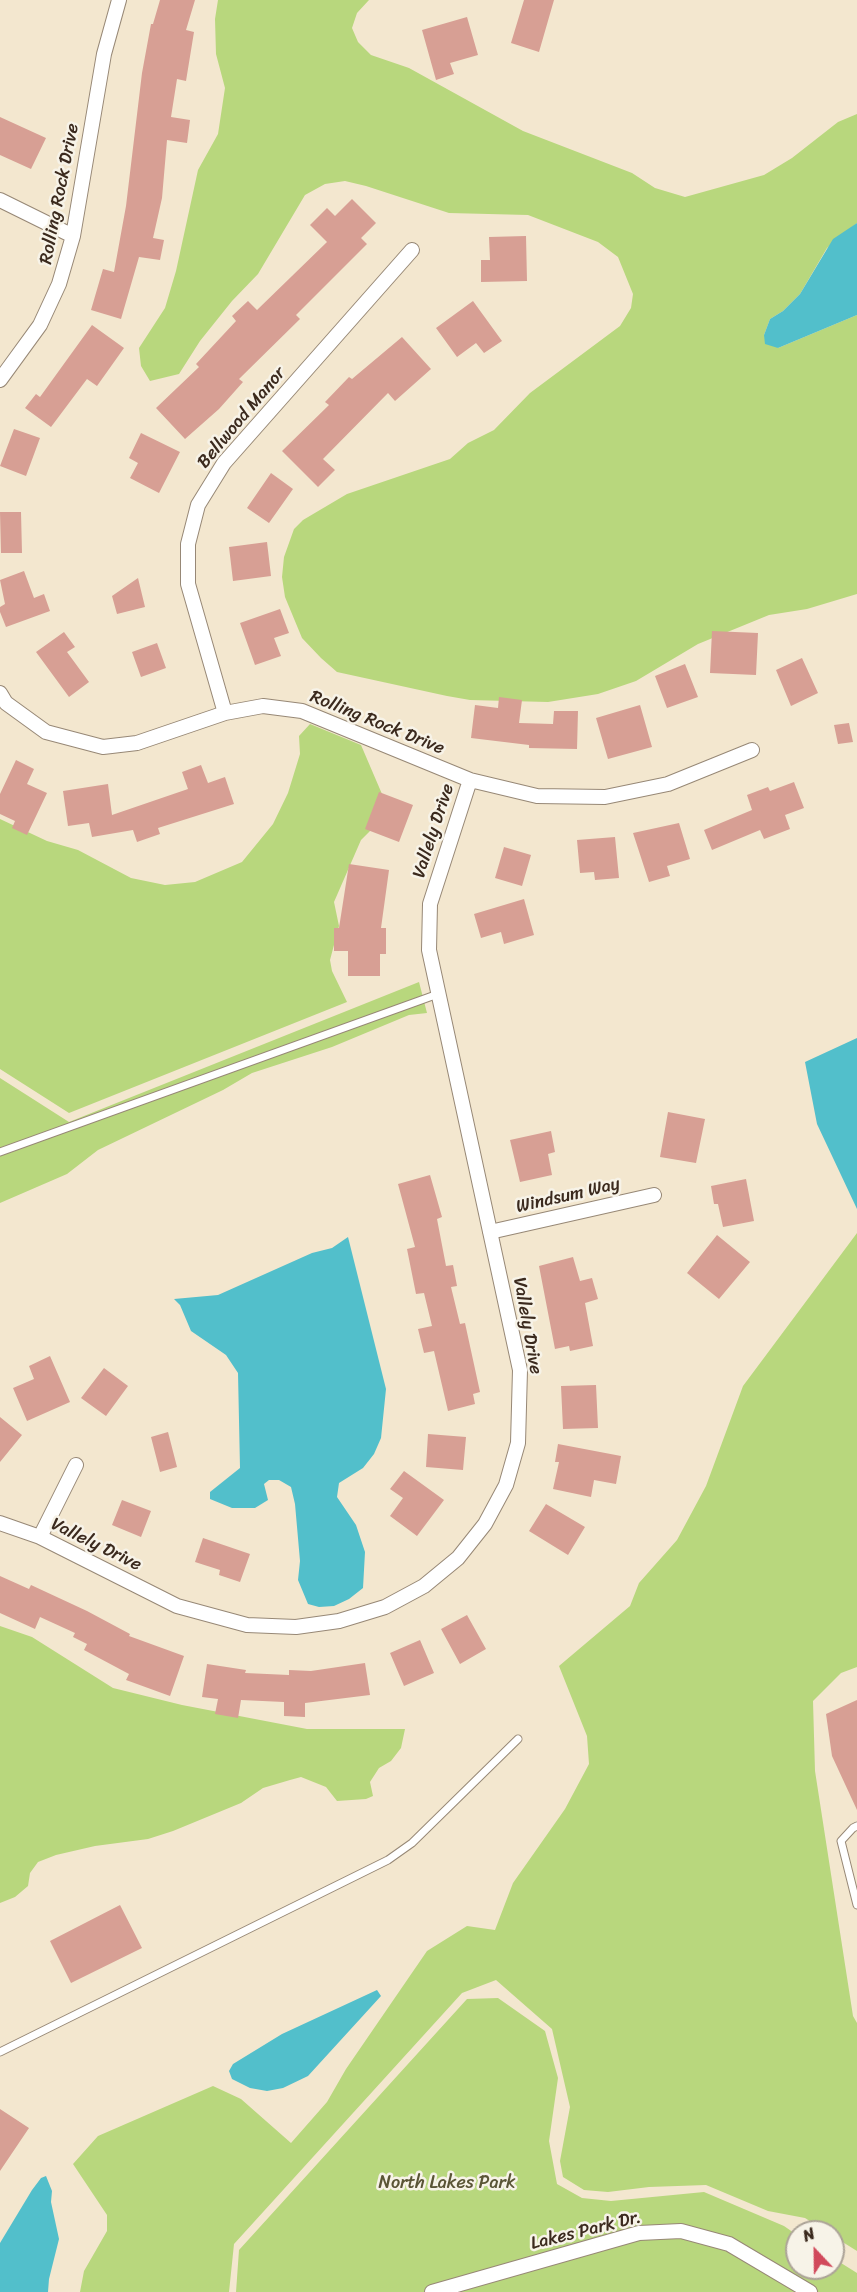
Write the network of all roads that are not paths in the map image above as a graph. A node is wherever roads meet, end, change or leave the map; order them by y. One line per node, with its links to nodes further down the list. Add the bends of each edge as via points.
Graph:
1 (119, 0): 3 (street, Rolling Rock Drive, via 104,54)
2 (0, 200): 3 (street)
3 (73, 236): 5 (street, Rolling Rock Drive, via 59,284 40,325)
4 (412, 249): 7 (street, Bellwood Manor, via 224,463 198,505 188,544 188,584)
5 (0, 380)
6 (0, 693): 7 (street, Rolling Rock Drive, via 6,703 46,732 103,747 137,743)
7 (225, 713): 9 (street, Rolling Rock Drive, via 264,706 303,711)
8 (752, 750): 9 (street, Rolling Rock Drive, via 668,784 606,797 537,796)
9 (470, 780): 10 (street, Vallely Drive, via 430,904 429,950)
10 (438, 994): 11 (lane); 13 (street, Vallely Drive)
11 (0, 1152)
12 (654, 1195): 13 (street, Windsum Way)
13 (490, 1232): 16 (street, Vallely Drive, via 520,1370 518,1443 506,1485 485,1524 458,1558 424,1586 385,1607 339,1621 296,1627 247,1625 177,1606)
14 (76, 1465): 16 (street)
15 (0, 1523): 16 (street, Vallely Drive)
16 (40, 1537)
17 (518, 1739): 20 (lane, via 412,1843 388,1860)
18 (857, 1826): 19 (lane, via 841,1841)
19 (857, 1905)
20 (0, 2052)
21 (432, 2292): 22 (street, Lakes Park Dr., via 639,2233 681,2230 729,2244)
22 (810, 2292)

